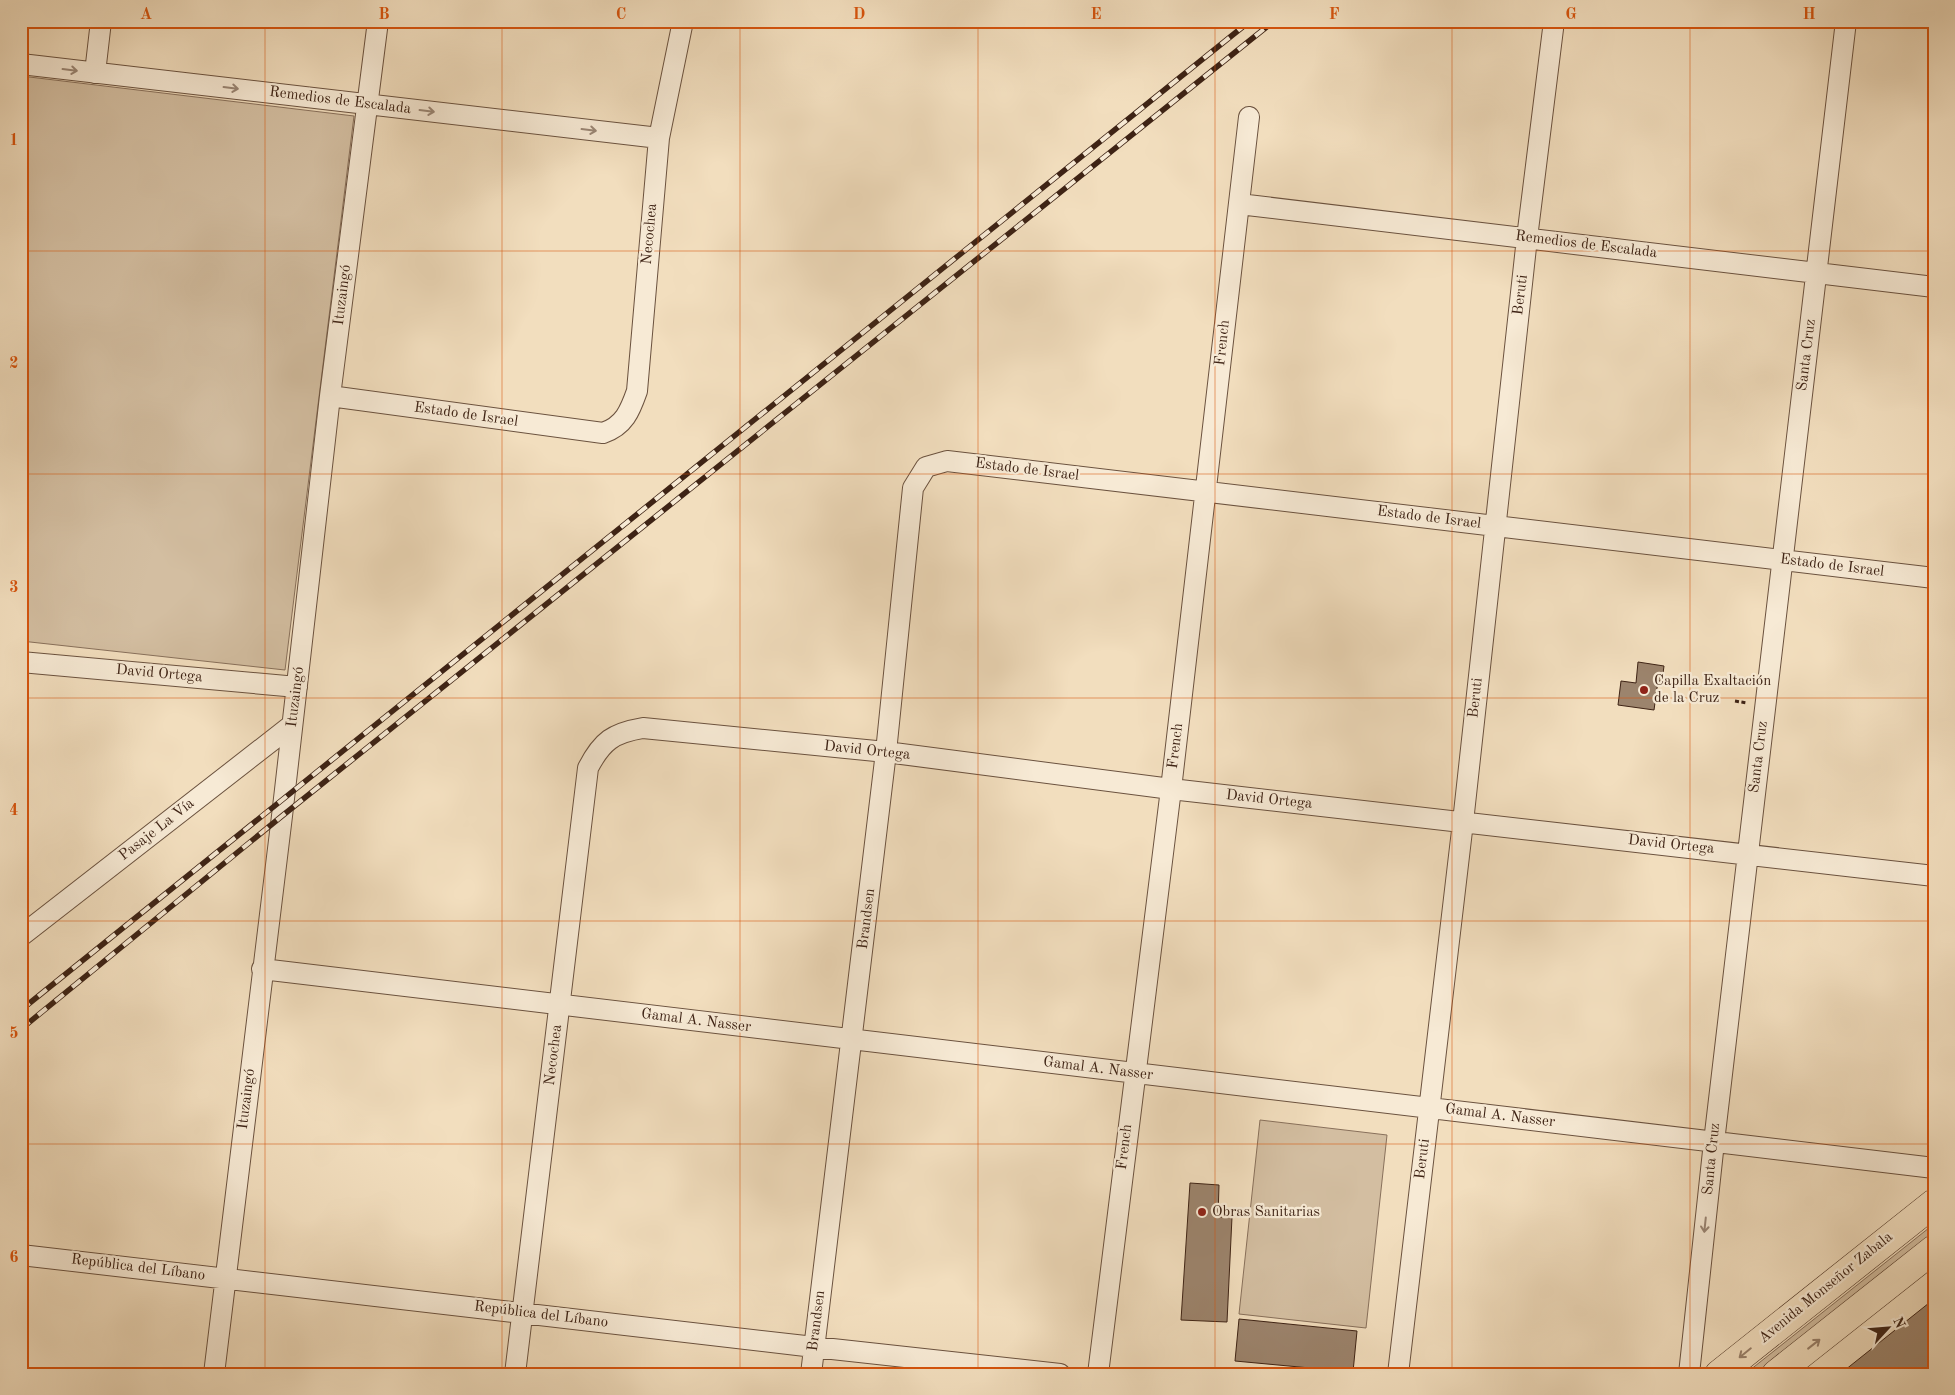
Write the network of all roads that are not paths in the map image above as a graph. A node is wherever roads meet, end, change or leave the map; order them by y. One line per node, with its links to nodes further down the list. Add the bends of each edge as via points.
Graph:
1 (101, 21): 7 (street)
2 (378, 21): 8 (street, Ituzaingó)
3 (683, 21): 10 (street, Necochea)
4 (1554, 21): 12 (street, Beruti)
5 (1846, 21): 13 (street, Santa Cruz)
6 (21, 64): 7 (street, Remedios de Escalada, one-way to 7)
7 (95, 73): 8 (street, Remedios de Escalada, one-way to 8)
8 (368, 104): 10 (street, Remedios de Escalada, one-way to 10); 15 (street, Ituzaingó)
9 (1249, 117): 11 (street, French)
10 (659, 138): 16 (street, Necochea, via 637,391 624,420)
11 (1239, 204): 12 (street, Remedios de Escalada); 18 (street, French)
12 (1527, 238): 13 (street, Remedios de Escalada); 19 (street, Beruti)
13 (1816, 273): 14 (street, Remedios de Escalada); 20 (street, Santa Cruz)
14 (1934, 288)
15 (330, 396): 16 (street, Estado de Israel); 23 (street, Ituzaingó)
16 (603, 433)
17 (926, 467): 18 (street, Estado de Israel, via 947,461); 26 (street, Brandsen, via 913,488)
18 (1206, 492): 19 (street, Estado de Israel); 27 (street, French)
19 (1494, 526): 20 (street, Estado de Israel); 28 (street, Beruti)
20 (1782, 560): 21 (street, Estado de Israel); 29 (street, Santa Cruz)
21 (1934, 578)
22 (21, 662): 23 (street, David Ortega)
23 (297, 687): 24 (street, Ituzaingó)
24 (292, 726): 31 (street, Pasaje La Vía); 32 (street, Ituzaingó)
25 (606, 741): 26 (street, David Ortega, via 622,732 643,728); 33 (street, Necochea, via 588,768)
26 (886, 752): 27 (street, David Ortega); 34 (street, Brandsen)
27 (1171, 788): 28 (street, David Ortega); 35 (street, French)
28 (1463, 822): 29 (street, David Ortega); 36 (street, Beruti)
29 (1748, 854): 30 (street, David Ortega); 37 (street, Santa Cruz)
30 (1934, 876)
31 (21, 936)
32 (262, 969): 33 (street, Gamal A. Nasser); 42 (street, Ituzaingó)
33 (560, 1005): 34 (street, Gamal A. Nasser); 43 (street, Necochea)
34 (853, 1039): 35 (street, Gamal A. Nasser); 44 (street, Brandsen)
35 (1134, 1073): 36 (street, Gamal A. Nasser); 49 (street, French)
36 (1429, 1108): 37 (street, Gamal A. Nasser); 50 (street, Beruti)
37 (1714, 1142): 38 (street, Gamal A. Nasser); 51 (street, Santa Cruz, one-way to 51)
38 (1934, 1168)
39 (1934, 1203): 52 (highway, Avenida Monseñor Zabala, one-way to 52)
40 (1934, 1249): 53 (highway, one-way to 40)
41 (21, 1255): 42 (street, República del Líbano)
42 (226, 1279): 43 (street, República del Líbano); 45 (street, Ituzaingó)
43 (522, 1313): 44 (street, República del Líbano); 46 (street, Necochea)
44 (814, 1347): 47 (street, Brandsen); 48 (street, República del Líbano)
45 (214, 1374)
46 (515, 1374)
47 (811, 1374)
48 (1060, 1374)
49 (1098, 1374)
50 (1398, 1374)
51 (1689, 1374)
52 (1719, 1374)
53 (1776, 1374)

